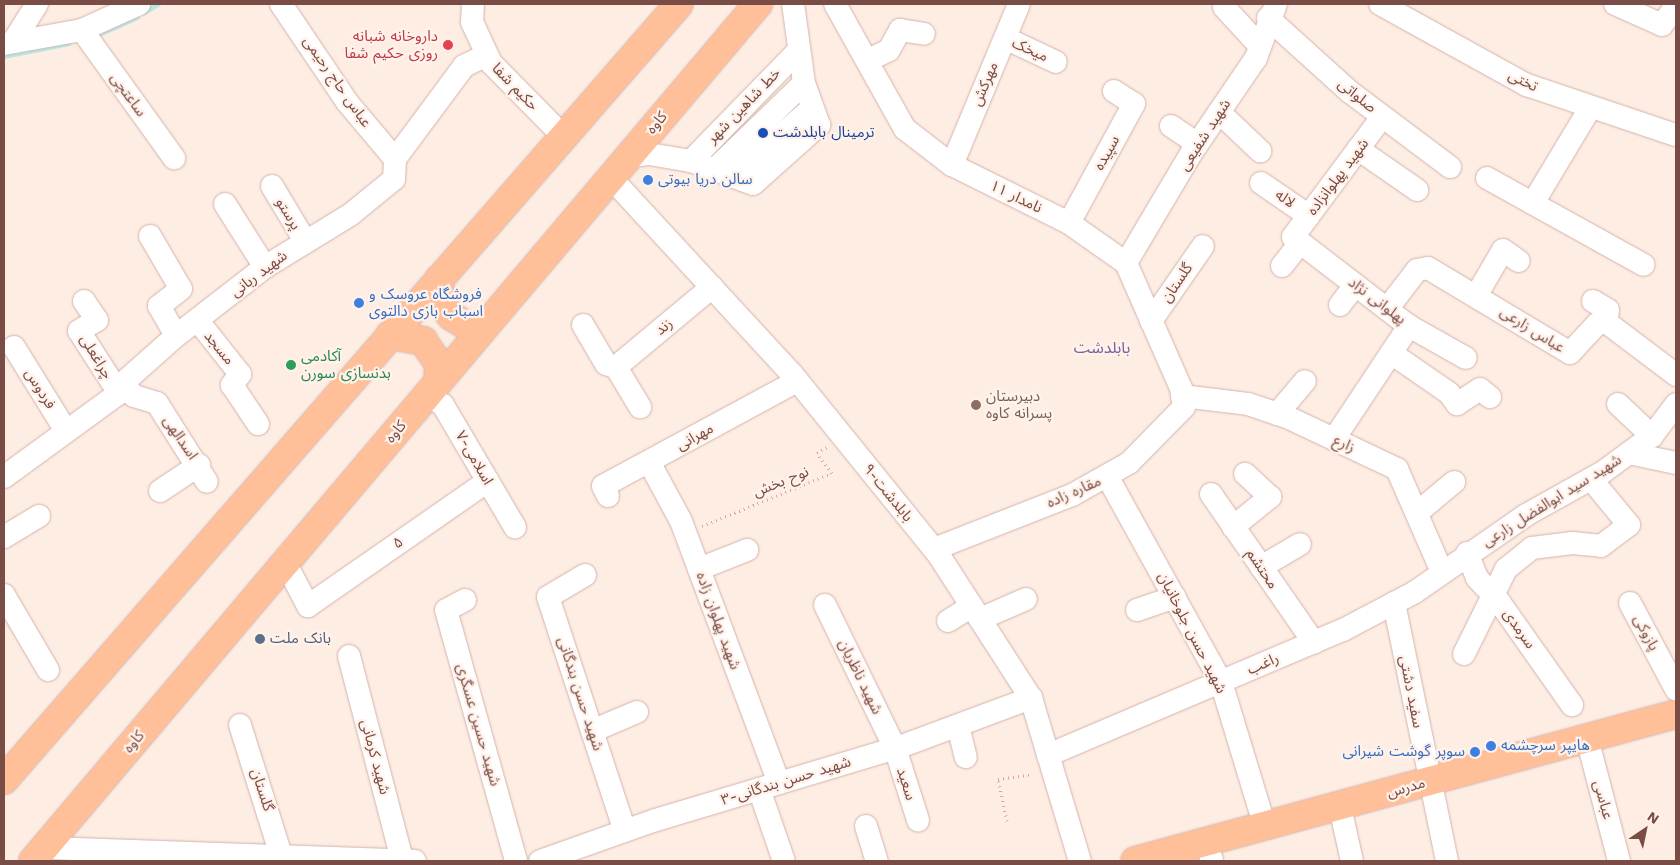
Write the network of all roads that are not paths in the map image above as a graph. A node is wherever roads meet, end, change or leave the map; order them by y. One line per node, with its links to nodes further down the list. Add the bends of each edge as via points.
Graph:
1 (37, 4): 18 (street)
2 (139, 4): 16 (street)
3 (281, 4): 37 (street, عباس حاج رحیمی, via 347,102)
4 (473, 4): 21 (street, حکیم شفا, via 472,22)
5 (679, 4): 30 (main road)
6 (758, 4): 35 (main road, کاوه)
7 (793, 4): 20 (street)
8 (1019, 4): 17 (street, مهرکش)
9 (1380, 4): 26 (street, تختی, via 1527,85)
10 (1615, 4): 12 (street, via 1662,25)
11 (840, 5): 22 (street, ۱۱ نامدار)
12 (1676, 6)
13 (1224, 7): 19 (street)
14 (1272, 11): 19 (street, شهید شفیعی); 28 (street, صلواتی)
15 (924, 34): 22 (street, via 900,30 889,50)
16 (86, 37): 18 (street); 36 (street, ساعتچی)
17 (1005, 38): 23 (street, میخک); 39 (street, مهرکش)
18 (8, 43)
19 (1260, 46): 27 (street, شهید شفیعی)
20 (798, 51): 24 (street); 38 (street, خط شاهین شهر)
21 (487, 55): 30 (street, حکیم شفا); 37 (street, شهید ربانی, via 464,66)
22 (868, 60): 39 (street, ۱۱ نامدار, via 905,129)
23 (1056, 62)
24 (804, 83): 41 (street); 41 (street, via 819,125 753,184)
25 (1114, 91): 50 (street, سپیده, via 1134,104)
26 (1590, 108): 31 (street, تختی); 47 (street)
27 (1219, 112): 32 (street, شهید شفیعی); 34 (street)
28 (1382, 116): 33 (street, شهید پهلوانزاده); 40 (street, صلواتی)
29 (1171, 126): 32 (street)
30 (563, 136): 60 (main road)
31 (1676, 136)
32 (1198, 144): 56 (street, شهید شفیعی)
33 (1358, 149): 46 (street); 49 (street, شهید پهلوانزاده)
34 (1260, 151)
35 (629, 157): 38 (street, via 649,154); 42 (main road, کاوه)
36 (174, 158)
37 (394, 159): 53 (street, شهید ربانی, via 394,180 350,215)
38 (691, 161): 41 (street)
39 (952, 165): 50 (street, ۱۱ نامدار)
40 (1450, 167)
41 (723, 173)
42 (611, 178): 62 (street, ۹-بابلدشت); 71 (main road, کاوه)
43 (1486, 178): 47 (street)
44 (1261, 183): 49 (street, لاله)
45 (272, 186): 53 (street, پرستو)
46 (1417, 190)
47 (1532, 203): 57 (street)
48 (225, 204): 59 (street)
49 (1309, 216): 52 (street, شهید پهلوانزاده)
50 (1069, 223): 56 (street, ۱۱ نامدار)
51 (150, 236): 75 (street, via 182,290 159,306)
52 (1296, 240): 58 (street, شهید پهلوانزاده); 61 (street, پهلوانی نژاد)
53 (305, 241): 59 (street, شهید ربانی)
54 (1203, 246): 68 (street, گلستان)
55 (1519, 261): 63 (street, via 1504,250)
56 (1126, 263): 68 (street)
57 (1644, 265)
58 (1282, 266)
59 (265, 267): 69 (street, شهید ربانی)
60 (439, 279): 71 (main road, via 440,302 451,316 467,326); 74 (main road)
61 (1355, 285): 66 (street); 67 (street, پهلوانی نژاد)
62 (712, 287): 79 (street, زند); 81 (street, ۹-بابلدشت)
63 (1476, 296): 67 (street, عباس زارعی, via 1428,268 1417,270); 70 (street, عباس زارعی, via 1570,353 1597,324)
64 (84, 301): 83 (street, چراغعلی, via 97,320 79,331)
65 (1593, 301): 70 (street, via 1608,310)
66 (1340, 305)
67 (1386, 309): 73 (street, پهلوانی نژاد)
68 (1151, 321): 85 (street)
69 (198, 322): 75 (street, شهید ربانی); 91 (street, مسجد, via 240,374 232,385)
70 (1606, 322): 80 (street)
71 (487, 324): 84 (main road, کاوه)
72 (582, 325): 79 (street, via 606,364)
73 (1409, 326): 77 (street); 78 (street, پهلوانی نژاد)
74 (390, 335): 84 (main road, via 423,342 439,364); 149 (main road)
75 (176, 336): 83 (street, شهید ربانی)
76 (14, 347): 92 (street, فردوس)
77 (1391, 353): 86 (street, via 1450,392 1458,404 1480,389); 94 (street)
78 (1466, 358)
79 (616, 367): 89 (street)
80 (1676, 375)
81 (797, 381): 96 (street, مهرانی); 113 (street, ۹-بابلدشت)
82 (1304, 381): 90 (street)
83 (121, 388): 92 (street, شهید ربانی); 104 (street, اسدالهی, via 157,403 203,474)
84 (433, 388): 102 (street, ۷-اسلامی, via 443,405 459,449); 116 (main road, کاوه)
85 (1182, 396): 90 (street, زارع, via 1248,404); 100 (street, مقاره زاده, via 1184,407 1129,463)
86 (1490, 397)
87 (1618, 404): 93 (street)
88 (1676, 404): 93 (street, شهید سید ابوالفضل زارعی)
89 (640, 407)
90 (1277, 414): 94 (street, زارع)
91 (258, 424)
92 (66, 431): 98 (street, شهید ربانی)
93 (1652, 436): 95 (street, شهید سید ابوالفضل زارعی)
94 (1334, 439): 107 (street, زارع, via 1397,469)
95 (1629, 453): 97 (street); 101 (street, شهید سید ابوالفضل زارعی)
96 (649, 462): 106 (street, مهرانی, via 603,486); 118 (street, شهید پهلوان زاده, via 686,533)
97 (1676, 463)
98 (5, 471)
99 (1245, 474): 110 (street, via 1270,497)
100 (1108, 476): 113 (street, مقاره زاده, via 1072,495); 123 (street, شهید حسن جلوخانیان)
101 (1591, 479): 115 (street, شهید سید ابوالفضل زارعی); 121 (street, via 1629,525 1601,546 1573,543 1532,548 1506,569)
102 (488, 481): 109 (street, ۷-اسلامی); 116 (street, ۵, via 308,606)
103 (1454, 482): 107 (street)
104 (160, 491)
105 (1211, 494): 110 (street, محتشم)
106 (608, 496)
107 (1418, 512): 119 (street, زارع)
108 (39, 516): 111 (street)
109 (515, 527)
110 (1233, 527): 117 (street, محتشم)
111 (4, 537)
112 (1300, 544): 117 (street)
113 (934, 549): 130 (street, ۹-بابلدشت)
114 (747, 550): 118 (street)
115 (1467, 553): 119 (street, راغب); 121 (street, سرمدی, via 1477,578)
116 (286, 562): 158 (main road, کاوه)
117 (1261, 567): 132 (street, محتشم)
118 (699, 569): 151 (street, شهید پهلوان زاده)
119 (1442, 572): 126 (street, راغب)
120 (585, 576): 144 (street, شهید حسن بندگانی, via 548,597)
121 (1492, 594): 133 (street); 139 (street, سرمدی)
122 (4, 595): 135 (street)
123 (1175, 597): 129 (street); 136 (street, شهید حسن جلوخانیان)
124 (1026, 599): 130 (street)
125 (465, 600): 161 (street, شهید حسین عسگری, via 446,610)
126 (1394, 603): 132 (street, راغب); 150 (street, سفید دشتی)
127 (1630, 603): 137 (street, پازوکی)
128 (825, 605): 146 (street, شهید ناظریان)
129 (1137, 610)
130 (976, 612): 131 (street); 138 (street, ۹-بابلدشت)
131 (948, 621)
132 (1314, 643): 136 (street, راغب)
133 (1464, 654)
134 (349, 656): 160 (street, شهید کرمانی)
135 (48, 670)
136 (1221, 682): 148 (street, راغب); 155 (street, شهید حسن جلوخانیان)
137 (1676, 689)
138 (1031, 698): 143 (street, ۳-شهید حسن بندگانی); 148 (street, ۹-بابلدشت)
139 (1572, 705)
140 (637, 712): 144 (street)
141 (1676, 714): 145 (main road, مدرس)
142 (240, 725): 159 (street, گلستان)
143 (958, 726): 146 (street, ۳-شهید حسن بندگانی); 147 (street)
144 (592, 731): 156 (street, شهید حسن بندگانی)
145 (1587, 738): 150 (main road, مدرس); 169 (street, عباسی)
146 (895, 748): 151 (street, ۳-شهید حسن بندگانی); 153 (street, سعید)
147 (966, 757)
148 (1051, 763): 165 (street, ۹-بابلدشت)
149 (4, 780)
150 (1428, 782): 152 (main road, مدرس); 168 (street, سفید دشتی)
151 (769, 786): 156 (street, ۳-شهید حسن بندگانی); 163 (street, شهید پهلوان زاده)
152 (1340, 806): 155 (main road, مدرس); 167 (street)
153 (918, 820)
154 (866, 826): 164 (street)
155 (1265, 827): 157 (main road, مدرس)
156 (624, 831): 162 (street, ۳-شهید حسن بندگانی)
157 (1209, 852): 166 (main road, مدرس)
158 (38, 855): 159 (street)
159 (283, 858): 160 (street)
160 (408, 860)
161 (516, 861)
162 (545, 861)
163 (784, 861)
164 (877, 861)
165 (1080, 861)
166 (1135, 861)
167 (1352, 861)
168 (1447, 861)
169 (1619, 861)

